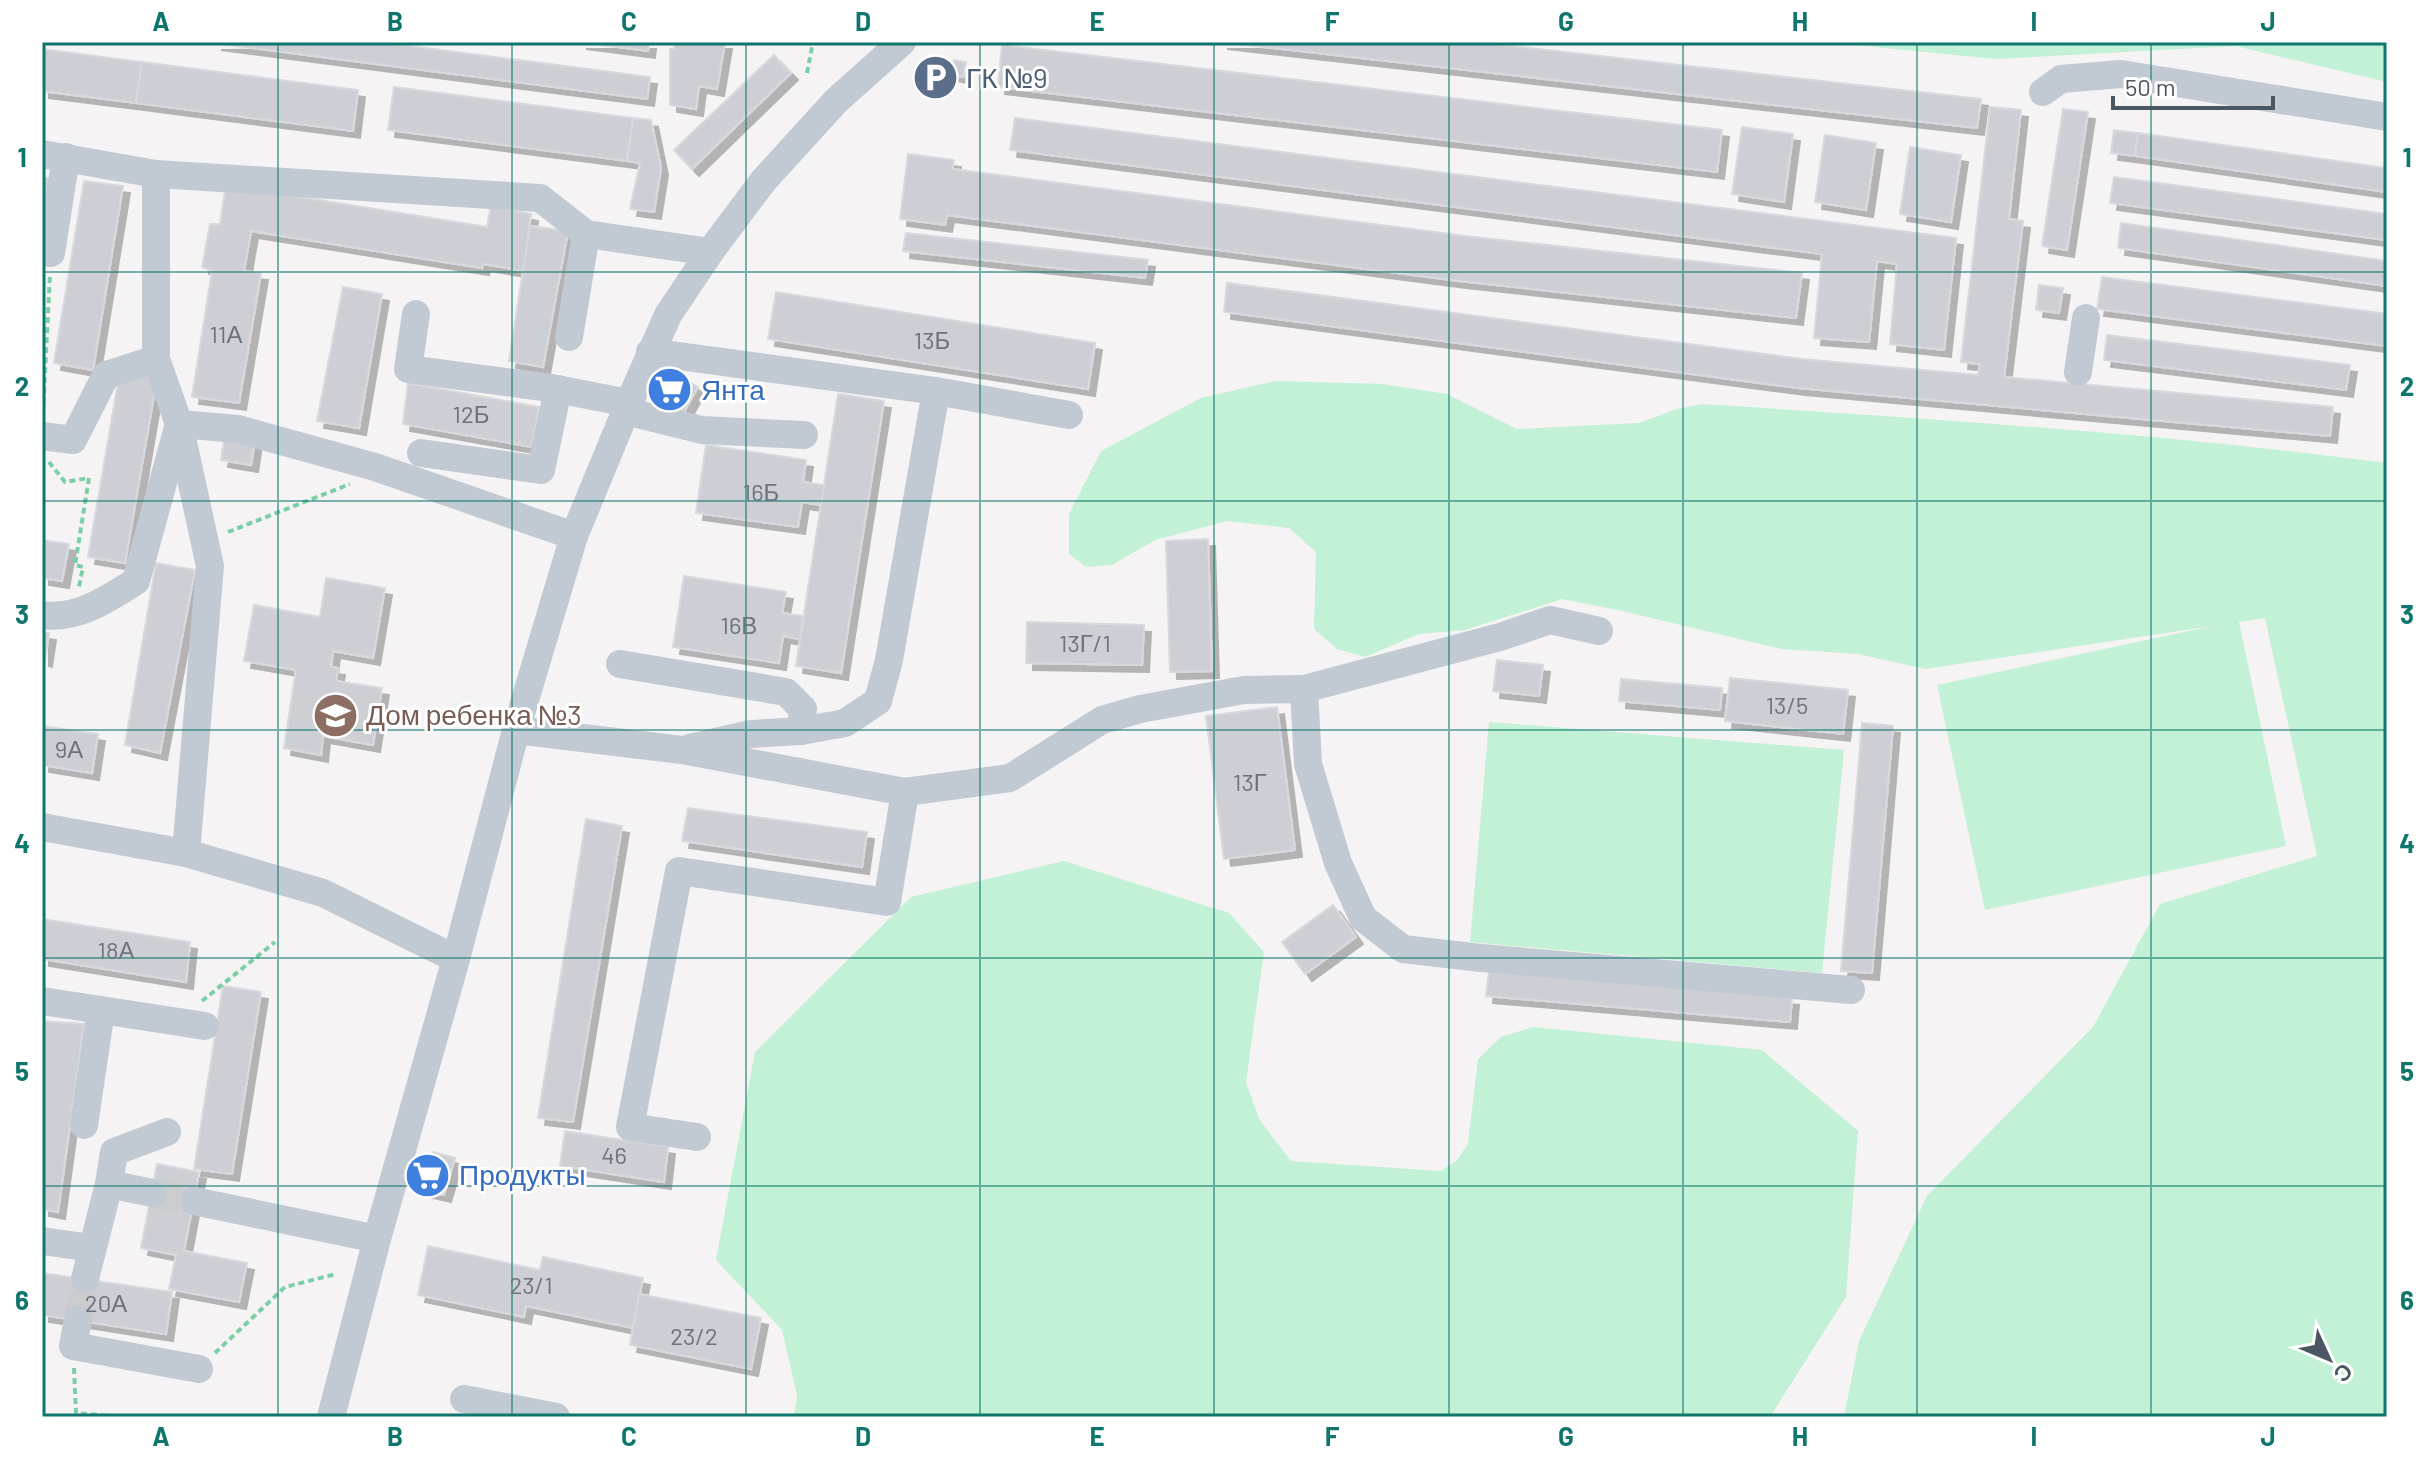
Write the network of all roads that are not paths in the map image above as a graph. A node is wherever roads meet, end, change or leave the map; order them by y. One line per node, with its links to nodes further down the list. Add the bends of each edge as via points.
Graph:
1 (902, 42): 7 (street, via 836,101 764,180)
2 (2043, 92): 3 (street, via 2061,79 2121,74)
3 (2387, 117)
4 (54, 156): 5 (street); 8 (street)
5 (156, 174): 6 (street, via 540,198); 13 (street)
6 (586, 234): 7 (street); 11 (street)
7 (710, 252): 12 (street)
8 (46, 253)
9 (416, 314): 15 (street, via 408,369)
10 (2086, 318): 14 (street)
11 (569, 337)
12 (650, 352): 16 (street); 17 (street)
13 (156, 359): 19 (street); 21 (street, via 106,375 73,440)
14 (2078, 372)
15 (558, 389): 17 (street); 22 (street, via 541,470)
16 (936, 391): 18 (street); 29 (street, via 878,701 845,723)
17 (627, 407): 20 (street, via 702,430); 23 (street)
18 (1069, 415)
19 (179, 424): 23 (street, via 238,429 386,470); 24 (street, via 136,581 96,606 56,617); 33 (street, via 210,566)
20 (804, 435)
21 (42, 436)
22 (421, 453)
23 (574, 536): 28 (street)
24 (42, 615)
25 (1599, 631): 27 (street, via 1550,620)
26 (620, 664): 29 (street, via 786,692 803,709)
27 (1304, 689): 31 (street, via 1244,690 1140,709 1102,720 1010,778); 35 (street, via 1308,764 1338,863 1363,918 1403,949)
28 (516, 730): 30 (street); 34 (street)
29 (801, 731): 30 (street, via 751,734)
30 (682, 750): 31 (street)
31 (905, 792): 41 (street, via 887,902 679,871 630,1127)
32 (42, 827): 33 (street)
33 (186, 853): 34 (street, via 323,893)
34 (456, 959): 45 (street)
35 (1851, 990)
36 (42, 1001): 37 (street)
37 (101, 1010): 38 (street); 39 (street)
38 (205, 1026)
39 (84, 1125)
40 (167, 1132): 42 (street, via 114,1152)
41 (697, 1137)
42 (109, 1184): 43 (street); 47 (street)
43 (152, 1193)
44 (194, 1201): 45 (street)
45 (377, 1239): 52 (street)
46 (42, 1241): 47 (street)
47 (92, 1248): 48 (street)
48 (85, 1279)
49 (75, 1333): 50 (street)
50 (199, 1369)
51 (464, 1399): 53 (street)
52 (331, 1417)
53 (556, 1417)

